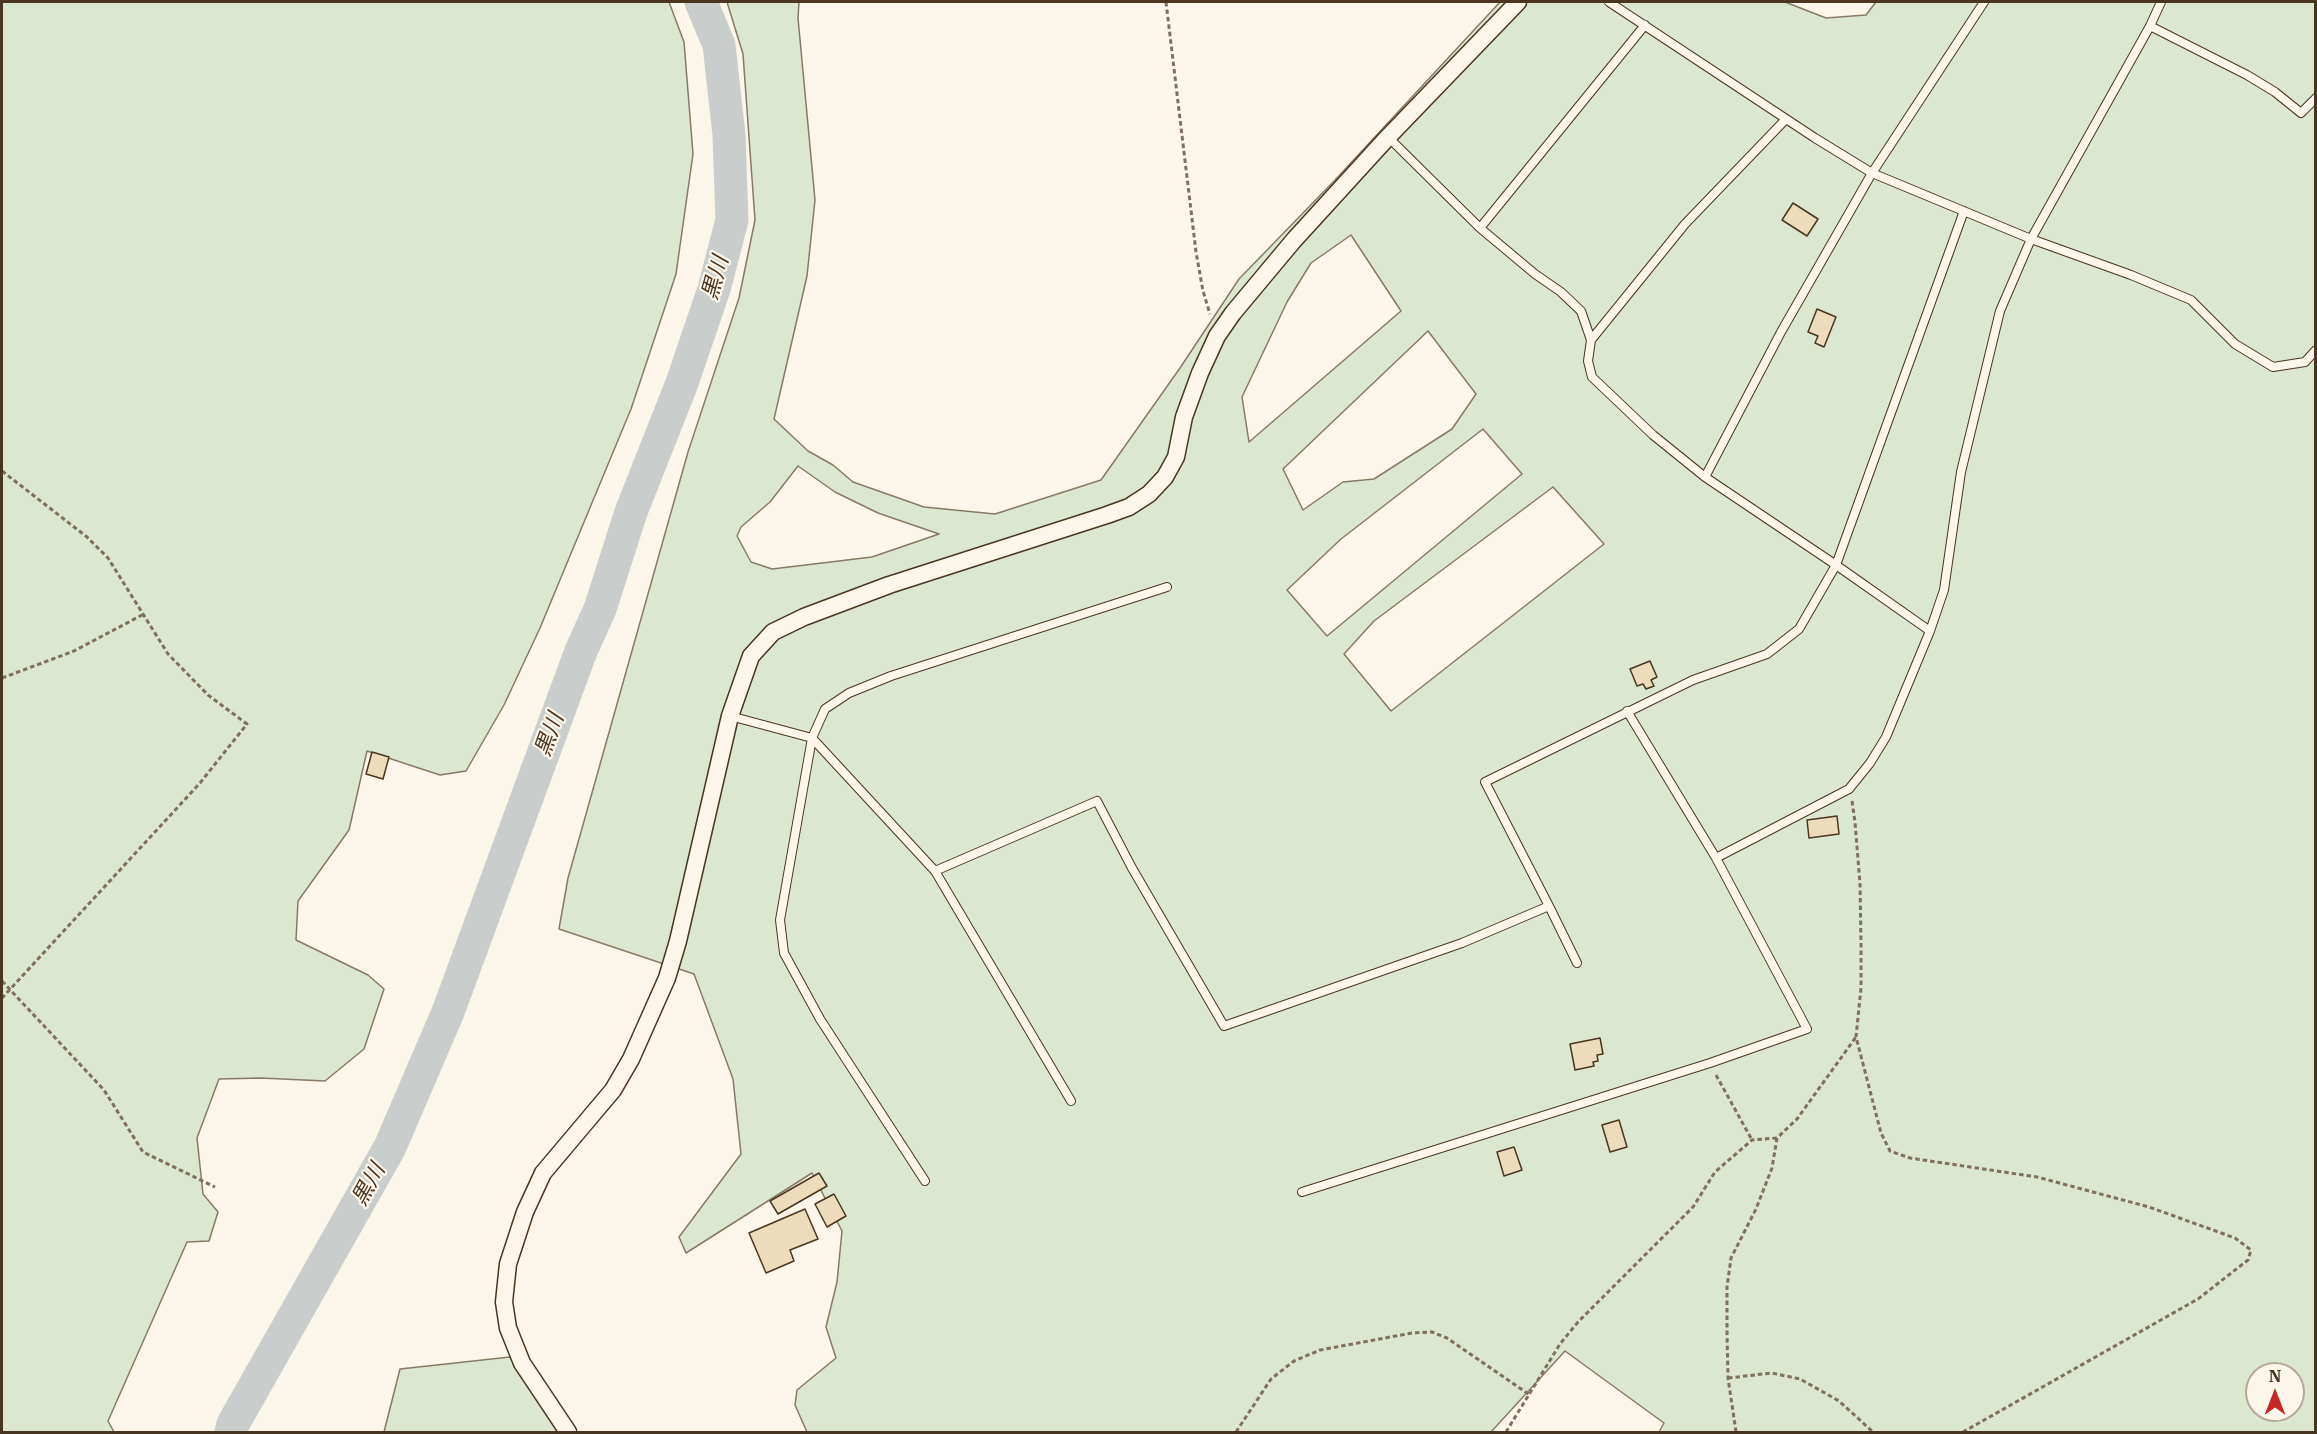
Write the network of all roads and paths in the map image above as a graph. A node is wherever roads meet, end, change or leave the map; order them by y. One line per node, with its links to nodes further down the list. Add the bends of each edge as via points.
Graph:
1 (1166, 2): 15 (path, via 1196,252)
2 (1518, 2): 10 (street)
3 (1609, 2): 6 (lane)
4 (1983, 2): 11 (lane)
5 (2161, 2): 7 (lane)
6 (1645, 25): 9 (lane); 13 (lane)
7 (2150, 26): 8 (lane, via 2247,75 2301,113); 14 (lane)
8 (2316, 98)
9 (1786, 119): 11 (lane); 16 (lane, via 1685,224)
10 (1388, 137): 13 (lane); 15 (street, via 1294,240)
11 (1872, 173): 12 (lane); 19 (lane, via 1781,332)
12 (1964, 211): 14 (lane); 20 (lane)
13 (1480, 228): 16 (lane, via 1581,311)
14 (2031, 239): 17 (lane, via 2191,300 2235,344 2274,367 2305,362); 23 (lane, via 2000,311 1961,472 1944,590)
15 (1217, 336): 26 (street, via 1184,417 1176,457 1149,494 1129,507 889,585 773,632 751,656)
16 (1591, 340): 19 (lane, via 1588,362 1592,377 1653,435)
17 (2316, 350)
18 (2, 471): 22 (path, via 108,558)
19 (1705, 477): 20 (lane)
20 (1836, 565): 23 (lane); 25 (lane, via 1798,629 1767,654 1693,680)
21 (1167, 587): 27 (lane, via 849,693 825,709)
22 (142, 615): 24 (path, via 74,651); 34 (path, via 168,654 208,695 247,724 200,783)
23 (1930, 631): 28 (lane, via 1886,737)
24 (2, 678)
25 (1627, 711): 29 (lane); 31 (lane, via 1485,782)
26 (730, 716): 27 (lane); 46 (street, via 667,978 614,1090 543,1173 508,1264 504,1302 508,1328 522,1363)
27 (812, 738): 30 (lane); 41 (lane, via 780,920 784,953 820,1019)
28 (1849, 789): 29 (lane); 36 (path, via 1856,822 1860,884 1861,988)
29 (1716, 858): 37 (lane, via 1807,1029)
30 (935, 871): 31 (lane, via 1097,801 1224,1026 1462,943); 38 (lane)
31 (1549, 906): 32 (lane)
32 (1577, 963)
33 (2, 981): 34 (path)
34 (10, 989): 35 (path); 42 (path, via 104,1090 143,1152)
35 (2, 998)
36 (1856, 1037): 39 (path, via 1803,1111); 51 (path, via 1881,1134 1890,1151 1910,1158 2037,1177 2149,1207 2235,1238 2251,1250 2248,1260 2198,1299)
37 (1710, 1062): 40 (path); 43 (lane)
38 (1071, 1101)
39 (1777, 1138): 40 (path); 44 (path, via 1772,1168 1731,1258 1727,1287)
40 (1752, 1140): 45 (path, via 1715,1172 1693,1207 1578,1322)
41 (925, 1181)
42 (215, 1187)
43 (1302, 1192)
44 (1728, 1378): 49 (path); 50 (path, via 1772,1373 1800,1379 1839,1401)
45 (1530, 1395): 47 (path, via 1447,1338 1432,1332 1412,1333 1320,1350 1294,1361 1271,1379); 48 (path)
46 (568, 1432)
47 (1236, 1432)
48 (1506, 1432)
49 (1736, 1432)
50 (1874, 1432)
51 (1963, 1432)

